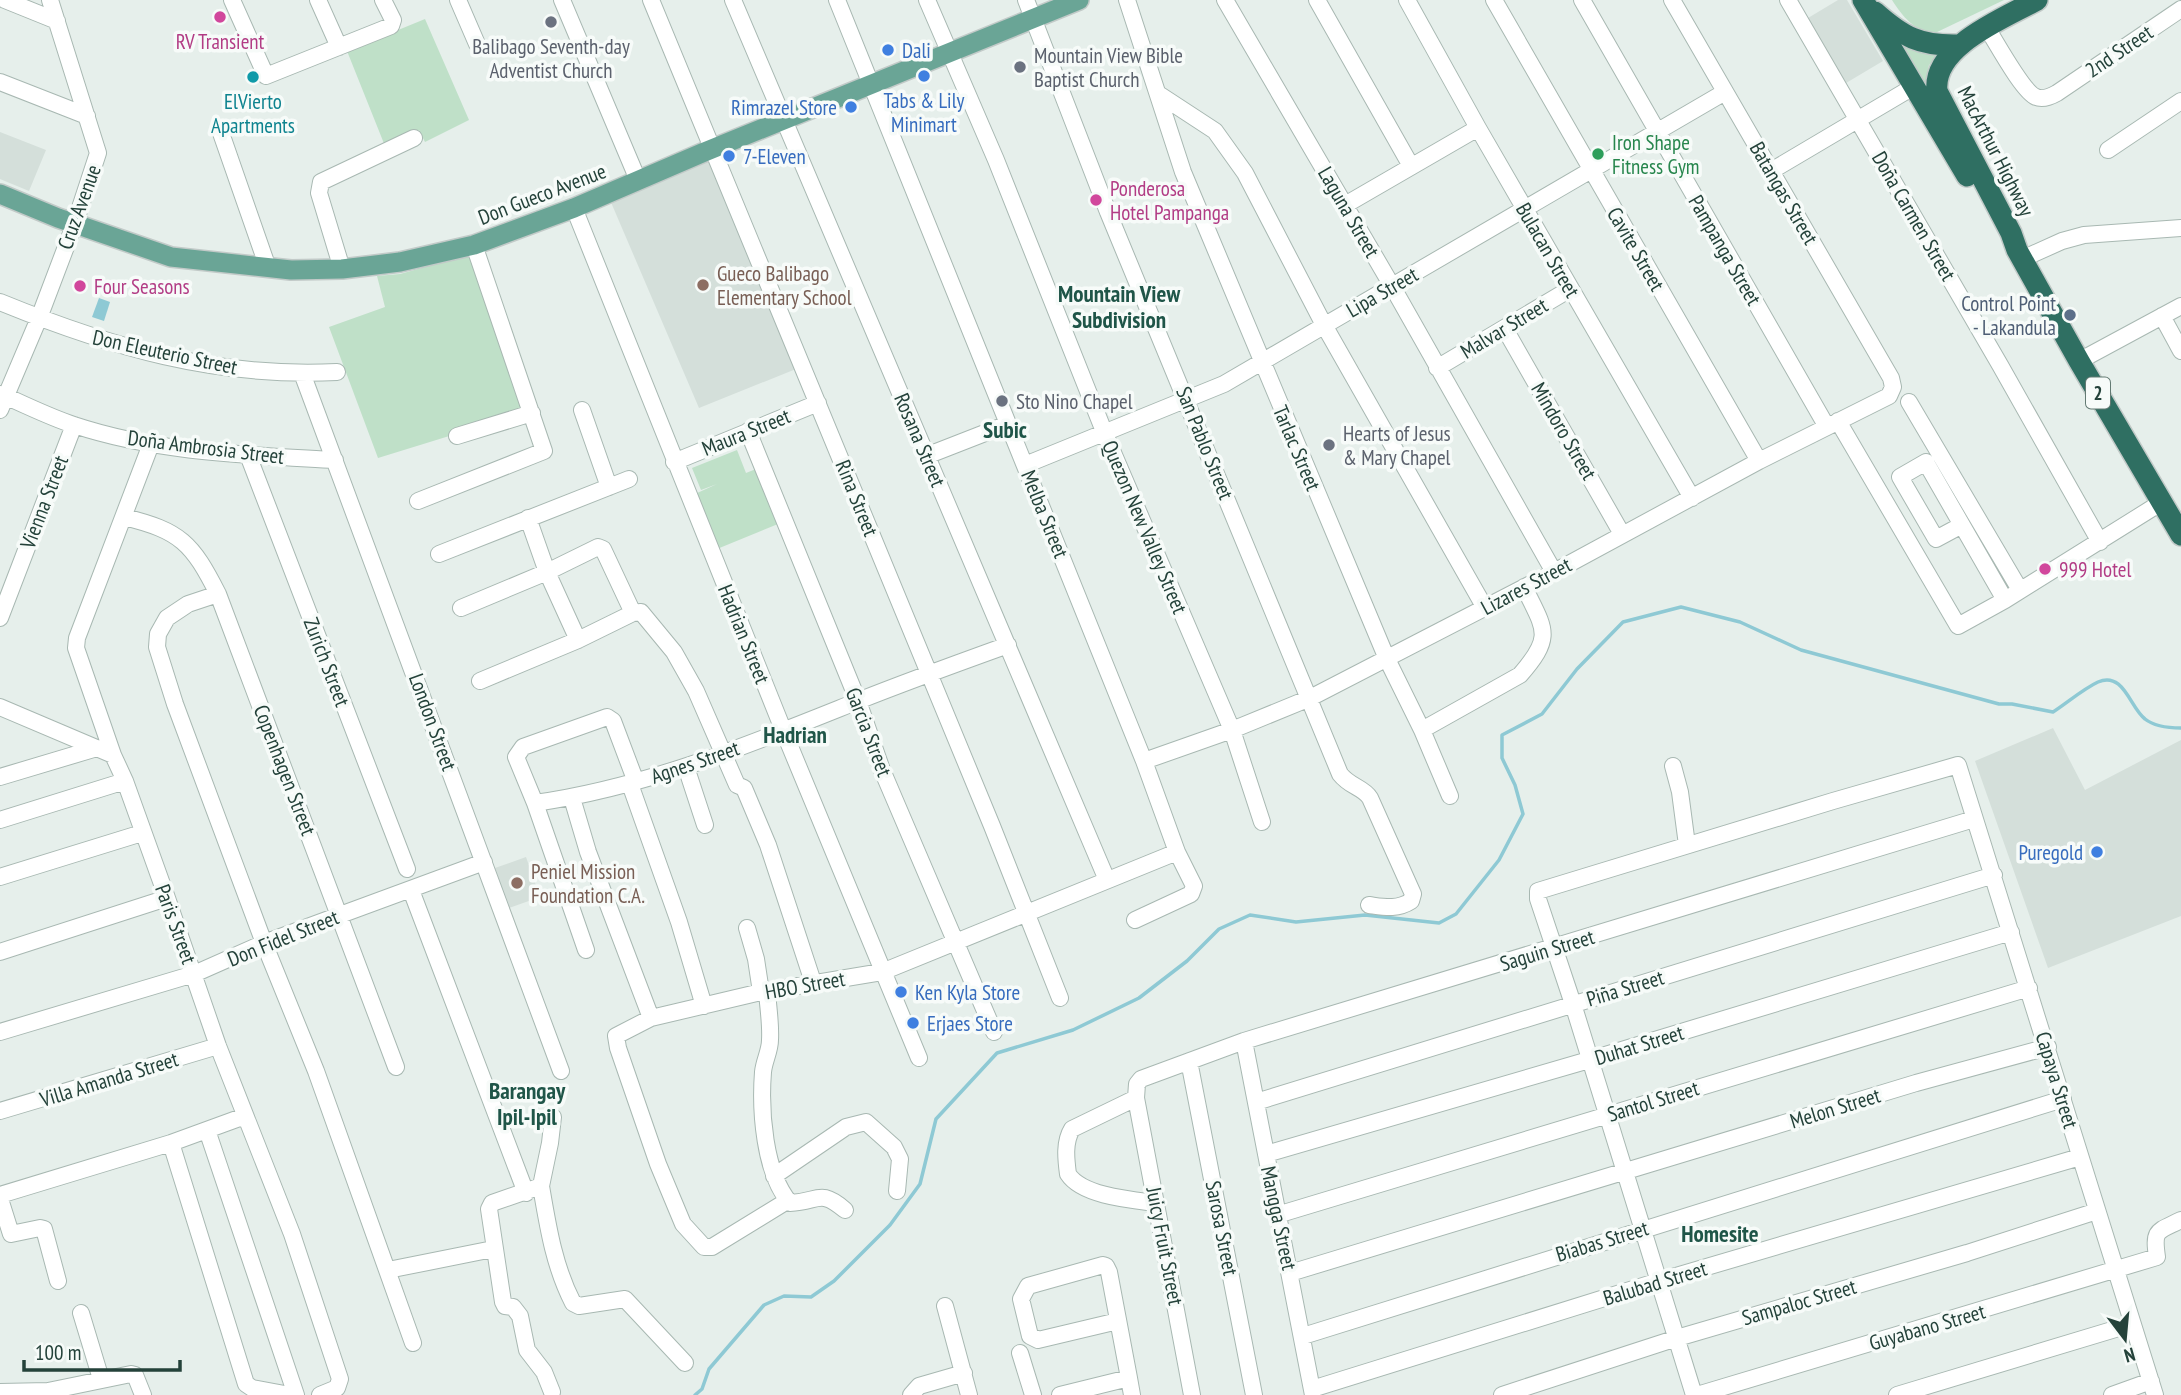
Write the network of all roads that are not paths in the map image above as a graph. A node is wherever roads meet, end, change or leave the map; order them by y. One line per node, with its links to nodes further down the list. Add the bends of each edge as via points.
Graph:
1 (5, 0): 25 (street)
2 (50, 0): 25 (street, Cruz Avenue)
3 (232, 0): 29 (street, via 266,76)
4 (318, 0): 29 (street)
5 (383, 0): 29 (street, via 393,20 391,26)
6 (458, 0): 27 (street)
7 (562, 0): 49 (street)
8 (651, 0): 44 (street, Rina Street)
9 (733, 0): 39 (street, Rosana Street)
10 (837, 0): 32 (street, Melba Street)
11 (927, 0): 30 (street, Quezon New Valley Street)
12 (1079, 0): 23 (main road, Don Gueco Avenue)
13 (1127, 0): 35 (street, Tarlac Street)
14 (1225, 0): 51 (street, Laguna Street)
15 (1317, 0): 46 (street)
16 (1407, 0): 40 (street, Bulacan Street)
17 (1493, 0): 47 (street, Cavite Street)
18 (1582, 0): 41 (street, Pampanga Street)
19 (1672, 0): 34 (street, Batangas Street)
20 (1788, 0): 38 (street, Doña Carmen Street)
21 (2037, 0): 26 (highway, MacArthur Highway / 2)
22 (1864, 2): 28 (highway, via 1914,41); 33 (highway, MacArthur Highway / 2)
23 (1030, 9): 30 (main road, Don Gueco Avenue); 76 (street, San Pablo Street, via 1108,212)
24 (2181, 9): 26 (street, 2nd Street, via 2057,93 2040,98 2029,93)
25 (57, 21): 37 (street, Cruz Avenue)
26 (1987, 28): 28 (highway, MacArthur Highway / 2)
27 (477, 44)
28 (1958, 45): 57 (highway, MacArthur Highway / 2, via 1937,75 1937,91)
29 (339, 47)
30 (950, 52): 32 (main road, Don Gueco Avenue); 85 (street, Quezon New Valley Street)
31 (0, 82): 37 (street)
32 (871, 85): 39 (main road, Don Gueco Avenue); 81 (street, Melba Street)
33 (1913, 87): 38 (street); 57 (highway, MacArthur Highway / 2, via 2004,238)
34 (1725, 92): 41 (street, Lipa Street); 48 (street, Batangas Street)
35 (1160, 95): 66 (street, via 1222,138); 70 (street, Tarlac Street, via 1183,172)
36 (2181, 101): 45 (street)
37 (87, 116): 54 (street, Cruz Avenue, via 98,153)
38 (1858, 119): 48 (street); 104 (street, Doña Carmen Street)
39 (785, 121): 44 (main road, Don Gueco Avenue); 89 (street, Rosana Street)
40 (1478, 128): 46 (street); 53 (street, Bulacan Street)
41 (1658, 132): 47 (street, Lipa Street); 82 (street, Pampanga Street)
42 (221, 133): 58 (street)
43 (414, 138): 59 (street, via 321,181 319,193)
44 (713, 149): 49 (main road, Don Gueco Avenue); 78 (street, Rina Street)
45 (2108, 150)
46 (1411, 166): 51 (street)
47 (1591, 171): 53 (street, Lipa Street); 91 (street, Cavite Street)
48 (1771, 171): 74 (street, Batangas Street)
49 (638, 180): 52 (main road, Don Gueco Avenue)
50 (0, 194): 54 (main road, Don Gueco Avenue)
51 (1345, 205): 60 (street, Laguna Street)
52 (574, 208): 56 (main road, Don Gueco Avenue); 92 (street, Hadrian Street)
53 (1525, 211): 60 (street, Lipa Street); 61 (street, Bulacan Street)
54 (75, 223): 58 (main road, Don Gueco Avenue, via 171,257); 65 (street, Cruz Avenue)
55 (2181, 228): 57 (street, via 2084,235)
56 (474, 245): 59 (main road, Don Gueco Avenue); 80 (street)
57 (2020, 255): 69 (highway, MacArthur Highway / 2)
58 (268, 268): 59 (main road, Don Gueco Avenue)
59 (342, 269)
60 (1392, 286): 66 (street, Lipa Street); 71 (street, Laguna Street)
61 (1570, 289): 67 (street, Malvar Street); 96 (street, Bulacan Street)
62 (0, 302): 65 (street, Don Eleuterio Street)
63 (2181, 306): 64 (street)
64 (2162, 316): 68 (street); 69 (street)
65 (39, 318): 73 (street, Don Eleuterio Street, via 110,343 182,360); 75 (street, Cruz Avenue)
66 (1324, 325): 70 (street, Lipa Street); 113 (street)
67 (1505, 329): 71 (street, Malvar Street); 102 (street, Mindoro Street)
68 (2181, 351)
69 (2079, 361): 98 (highway, MacArthur Highway / 2)
70 (1262, 364): 76 (street, Lipa Street); 118 (street, Tarlac Street)
71 (1437, 368): 107 (street, Laguna Street)
72 (337, 372): 73 (street, Don Eleuterio Street)
73 (302, 373): 90 (street, London Street)
74 (1894, 387): 82 (street, Lizares Street, via 1885,399)
75 (2, 400): 83 (street, Doña Ambrosia Street)
76 (1188, 401): 85 (street, Lipa Street); 121 (street, San Pablo Street)
77 (1909, 402): 109 (street)
78 (818, 403): 84 (street, Maura Street); 119 (street, Rina Street)
79 (582, 410): 95 (street)
80 (532, 413): 86 (street); 97 (street, via 542,453)
81 (1008, 424): 89 (street); 93 (street, Melba Street)
82 (1832, 424): 91 (street, Lizares Street); 111 (street, Pampanga Street, via 1958,626)
83 (74, 425): 87 (street, Doña Ambrosia Street); 115 (street, Vienna Street)
84 (748, 431): 92 (street, Maura Street); 122 (street, Garcia Street)
85 (1105, 433): 93 (street, Lipa Street); 124 (street, Quezon New Valley Street)
86 (457, 436)
87 (151, 444): 88 (street, Doña Ambrosia Street); 99 (street, Paris Street)
88 (248, 455): 90 (street, Doña Ambrosia Street); 147 (street, Zurich Street)
89 (926, 456): 117 (street, Rosana Street)
90 (335, 460): 146 (street, London Street)
91 (1759, 461): 96 (street, Lizares Street)
92 (674, 462): 126 (street, Hadrian Street)
93 (1025, 465): 130 (street, Melba Street)
94 (629, 479): 95 (street)
95 (609, 487): 100 (street)
96 (1692, 498): 102 (street, Lizares Street)
97 (418, 501)
98 (2162, 502): 103 (highway, MacArthur Highway / 2); 104 (street)
99 (124, 517): 110 (street, Copenhagen Street, via 146,522 192,548); 129 (street, Paris Street, via 76,648)
100 (528, 518): 105 (street); 106 (street)
101 (1962, 525): 101 (street, via 1926,462 1900,477 1936,539); 111 (street)
102 (1622, 534): 107 (street, Lizares Street)
103 (2181, 535)
104 (2100, 542): 109 (street)
105 (439, 554)
106 (547, 572): 112 (street); 114 (street, via 601,547); 116 (street)
107 (1554, 572): 108 (street, Lizares Street)
108 (1524, 587): 113 (street, Lizares Street); 125 (street, via 1543,627 1540,648 1531,662 1520,675)
109 (2020, 590): 111 (street)
110 (218, 594): 155 (street, Copenhagen Street); 160 (street, via 188,604 167,618 157,647)
111 (2005, 600)
112 (461, 608)
113 (1485, 608): 118 (street, Lizares Street)
114 (633, 612): 116 (street); 128 (street, via 641,612 674,652)
115 (0, 618)
116 (578, 640): 120 (street)
117 (1007, 645): 119 (street, Agnes Street); 150 (street, Rosana Street)
118 (1387, 659): 121 (street, Lizares Street); 125 (street, Tarlac Street)
119 (929, 674): 122 (street, Agnes Street); 154 (street, Rina Street)
120 (480, 681)
121 (1310, 698): 124 (street, Lizares Street); 153 (street, San Pablo Street, via 1340,774 1348,784 1366,791 1413,894 1411,901 1392,908)
122 (858, 701): 126 (street, Agnes Street); 159 (street, Garcia Street, via 882,770)
123 (0, 707): 127 (street)
124 (1232, 730): 130 (street, Lizares Street); 141 (street, Quezon New Valley Street)
125 (1422, 730): 136 (street, Tarlac Street)
126 (784, 732): 128 (street, Agnes Street); 164 (street, Hadrian Street)
127 (97, 748): 129 (street); 133 (street)
128 (723, 753): 132 (street, Agnes Street); 166 (street, via 768,845)
129 (113, 755): 134 (street, Paris Street)
130 (1144, 761): 145 (street, Melba Street)
131 (1673, 766): 144 (street)
132 (686, 768): 135 (street, Agnes Street); 142 (street)
133 (0, 776)
134 (125, 782): 140 (street); 143 (street, Paris Street)
135 (633, 783): 137 (street, Agnes Street); 138 (street, via 613,721 607,717 519,750 516,757); 171 (street)
136 (1450, 796)
137 (572, 798): 138 (street, Agnes Street); 172 (street)
138 (535, 803): 162 (street)
139 (1974, 819): 144 (street, Capaya Street, via 1958,765); 148 (street, Capaya Street); 161 (street, Saguin Street)
140 (0, 820)
141 (1262, 822)
142 (705, 825)
143 (142, 833): 149 (street); 152 (street, Paris Street)
144 (1687, 845): 161 (street, via 1538,891)
145 (1177, 852): 150 (street, HBO Street); 156 (street, Melba Street, via 1194,891)
146 (484, 862): 151 (street, Don Fidel Street); 182 (street, London Street)
147 (407, 869)
148 (1994, 875): 158 (street, Capaya Street); 170 (street, Piña Street)
149 (0, 877)
150 (1107, 880): 154 (street, HBO Street)
151 (411, 890): 155 (street, Don Fidel Street); 196 (street)
152 (167, 898): 163 (street); 165 (street, Paris Street)
153 (1369, 905)
154 (1028, 914): 159 (street, HBO Street); 169 (street, Rina Street)
155 (340, 915): 160 (street, Don Fidel Street); 181 (street, Copenhagen Street)
156 (1135, 920)
157 (747, 928): 168 (street)
158 (2011, 932): 167 (street, Capaya Street); 179 (street, Duhat Street)
159 (957, 942): 164 (street, HBO Street); 174 (street, Garcia Street)
160 (264, 943): 165 (street, Don Fidel Street); 207 (street)
161 (1554, 948): 170 (street); 175 (street, Saguin Street)
162 (586, 950)
163 (0, 952)
164 (882, 972): 166 (street, HBO Street); 178 (street, Hadrian Street)
165 (194, 974): 173 (street, Don Fidel Street); 176 (street, Paris Street)
166 (813, 982): 168 (street, HBO Street)
167 (2029, 988): 177 (street, Capaya Street); 187 (street, Santol Street)
168 (764, 991): 171 (street, HBO Street); 195 (street, via 770,1041 763,1069 764,1129)
169 (1060, 998)
170 (1573, 1003): 179 (street); 185 (street, Piña Street)
171 (704, 1006): 172 (street, HBO Street)
172 (650, 1018): 199 (street, HBO Street, via 616,1035 615,1040 683,1224 707,1248)
173 (0, 1032)
174 (994, 1032)
175 (1244, 1041): 180 (street, Saguin Street); 185 (street, Mangga Street)
176 (218, 1046): 186 (street, Villa Amanda Street); 188 (street, Paris Street)
177 (2048, 1047): 184 (street, Capaya Street); 194 (street, Melon Street)
178 (919, 1058)
179 (1589, 1060): 187 (street); 192 (street, Duhat Street)
180 (1189, 1061): 183 (street, Saguin Street, via 1142,1079); 238 (street, Sarosa Street)
181 (396, 1067)
182 (561, 1071)
183 (1136, 1098): 200 (street, Juicy Fruit Street); 200 (street, via 1072,1129 1066,1155 1068,1174 1080,1186 1122,1199)
184 (2063, 1099): 193 (street, Capaya Street); 205 (street, Biabas Street)
185 (1256, 1102): 192 (street, Mangga Street)
186 (0, 1111)
187 (1607, 1115): 194 (street); 203 (street, Santol Street)
188 (245, 1116): 190 (street); 231 (street, Paris Street, via 292,1234 340,1379 337,1388)
189 (553, 1117): 196 (street, via 550,1143)
190 (207, 1130): 191 (street); 230 (street)
191 (171, 1143): 198 (street); 229 (street, via 246,1384)
192 (1266, 1154): 203 (street, Mangga Street)
193 (2080, 1157): 202 (street, Capaya Street); 211 (street, Balubad Street)
194 (1623, 1170): 205 (street); 209 (street, Melon Street)
195 (774, 1176): 197 (street, via 846,1127 866,1122 894,1147 900,1159); 199 (street)
196 (533, 1189): 206 (street, via 490,1206); 220 (street, via 573,1303 625,1299)
197 (897, 1191)
198 (0, 1197): 210 (street, via 11,1234 44,1229)
199 (787, 1201): 201 (street, via 832,1198)
200 (1156, 1203): 237 (street, Juicy Fruit Street)
201 (845, 1210)
202 (2097, 1211): 208 (street, Capaya Street); 217 (street, Sampaloc Street)
203 (1277, 1215): 209 (street, Mangga Street)
204 (2181, 1220): 208 (street, Guyabano Street, via 2158,1232 2157,1257)
205 (1642, 1228): 211 (street); 216 (street, Biabas Street)
206 (493, 1249): 207 (street); 226 (street, via 503,1305 513,1307 520,1316 527,1350)
207 (388, 1270): 218 (street)
208 (2115, 1271): 215 (street, Capaya Street); 240 (street, Guyabano Street)
209 (1290, 1273): 216 (street, Mangga Street)
210 (58, 1281)
211 (1659, 1281): 217 (street); 227 (street, Balubad Street)
212 (945, 1306): 221 (street)
213 (81, 1313): 223 (street)
214 (1118, 1321): 214 (street, via 1038,1340 1030,1336 1021,1299 1028,1286 1103,1265 1109,1272); 222 (street)
215 (2132, 1324): 224 (street, Capaya Street); 241 (street)
216 (1303, 1336): 227 (street, Mangga Street)
217 (1677, 1338): 239 (street, Sampaloc Street); 240 (street)
218 (413, 1343)
219 (1020, 1353): 234 (street)
220 (685, 1363)
221 (964, 1373): 232 (street, via 919,1386); 233 (street)
222 (1129, 1378): 235 (street); 236 (street)
223 (101, 1379): 225 (street, via 33,1393); 228 (street, via 135,1375)
224 (2153, 1388): 242 (street)
225 (0, 1392)
226 (552, 1392)
227 (1312, 1392)
228 (143, 1395)
229 (290, 1395)
230 (296, 1395)
231 (320, 1395)
232 (911, 1395)
233 (969, 1395)
234 (1033, 1395)
235 (1060, 1395)
236 (1132, 1395)
237 (1192, 1395)
238 (1254, 1395)
239 (1502, 1395)
240 (1696, 1395)
241 (1897, 1395)
242 (2112, 1395)

